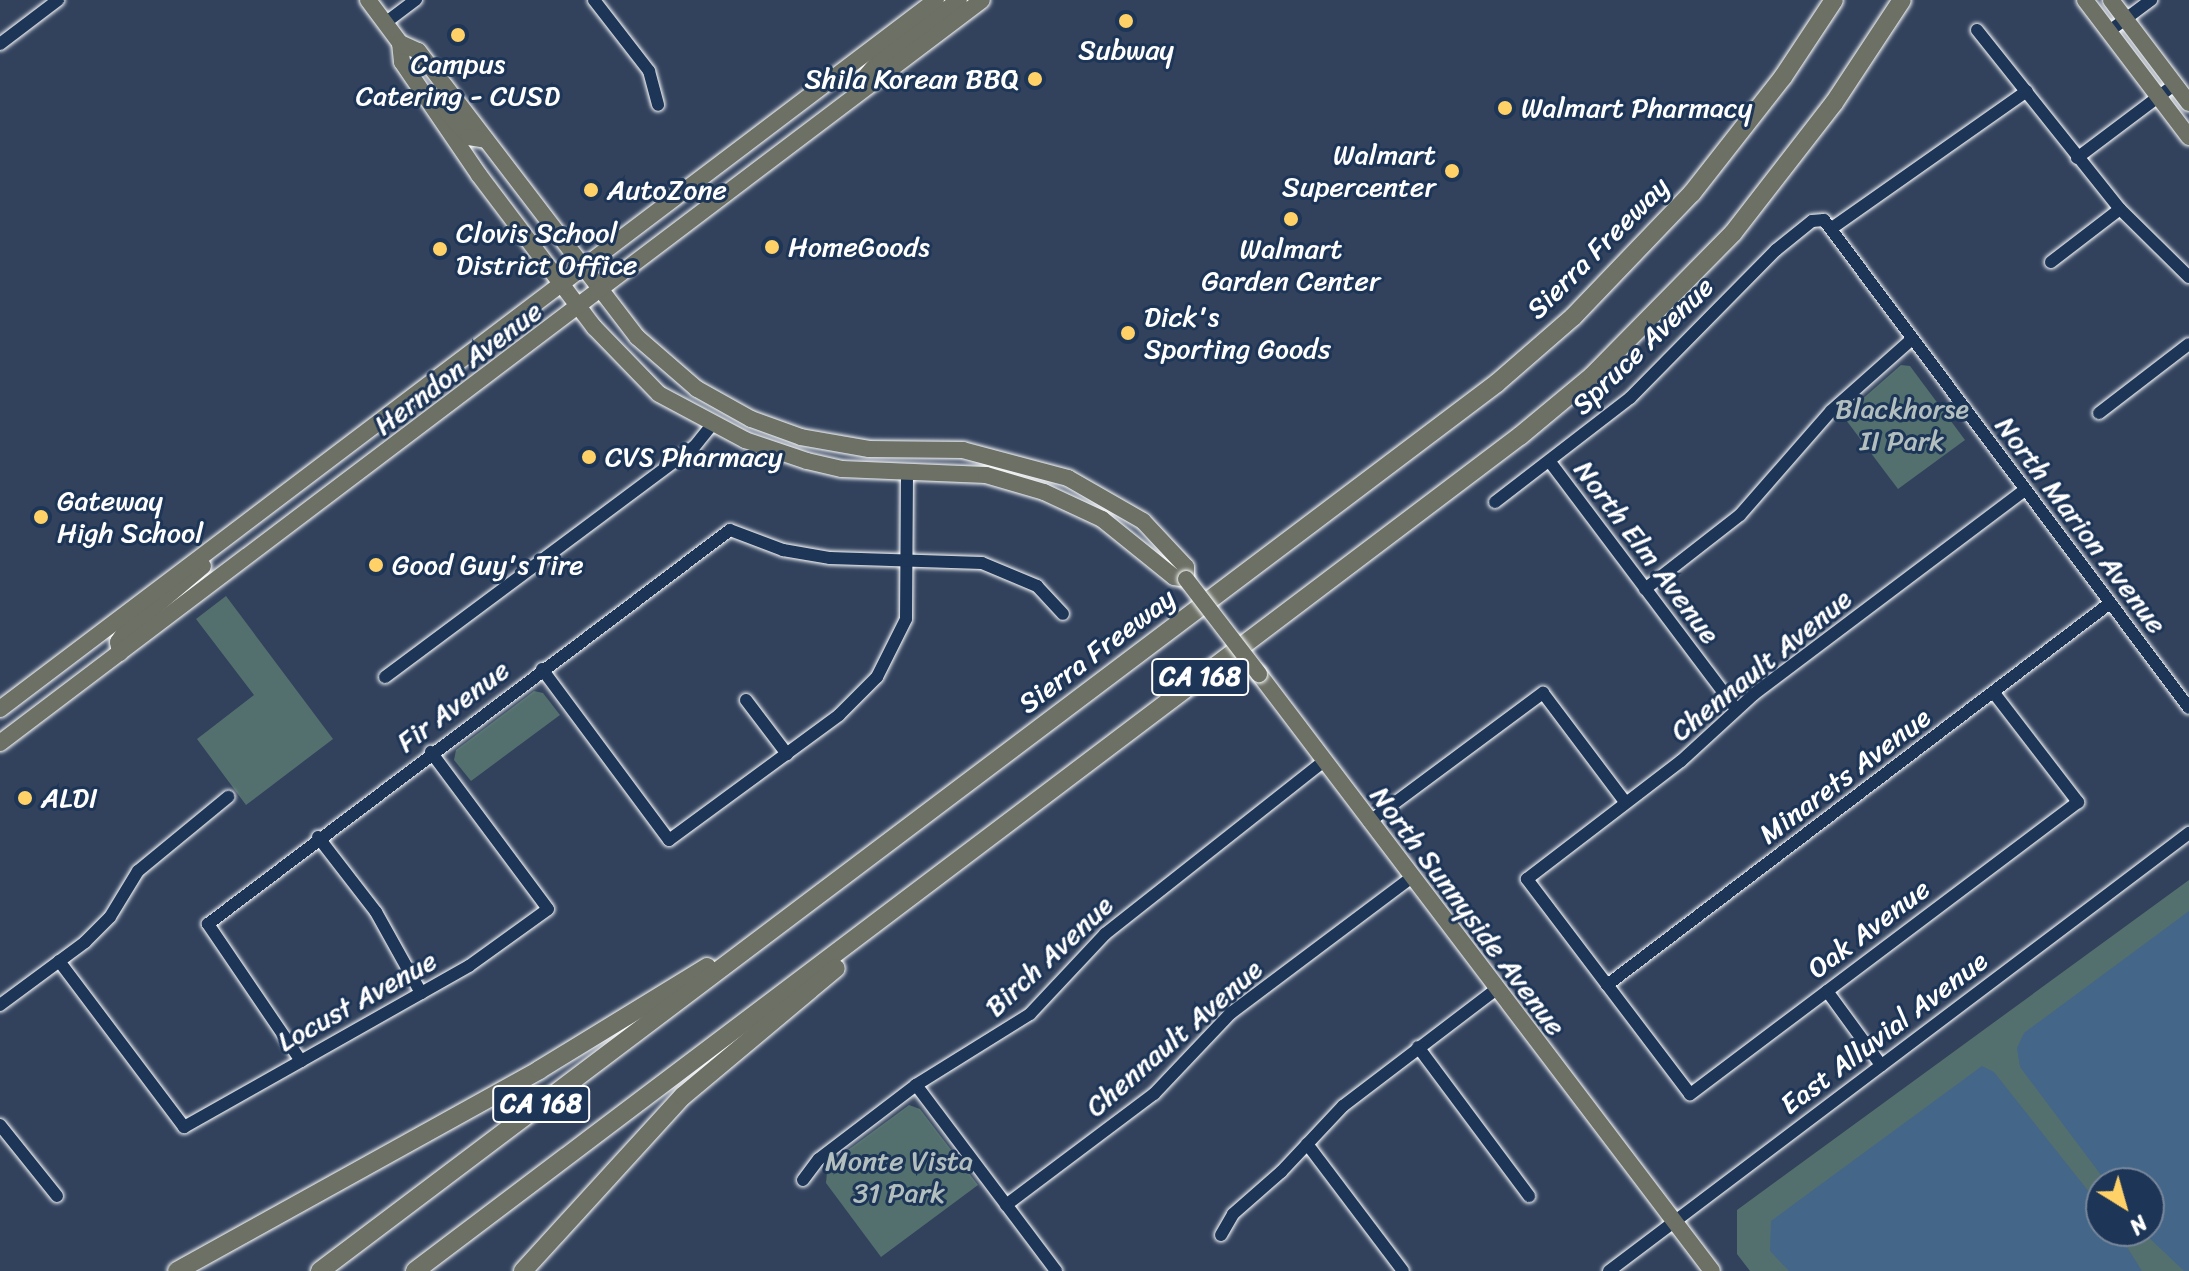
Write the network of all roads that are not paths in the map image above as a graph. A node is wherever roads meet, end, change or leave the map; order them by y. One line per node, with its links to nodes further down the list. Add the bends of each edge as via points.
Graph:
1 (58, 0): 18 (street)
2 (368, 0): 14 (main road, North Sunnyside Avenue)
3 (416, 0): 14 (street)
4 (594, 0): 24 (street, via 649,71)
5 (936, 0): 33 (main road, Herndon Avenue)
6 (959, 0): 25 (main road, via 880,60)
7 (982, 0): 25 (main road, Herndon Avenue)
8 (1834, 0): 75 (highway, Sierra Freeway / CA 168, via 1783,77 1692,193 1573,317 1497,383 1297,537)
9 (1902, 0): 73 (highway, CA 168, via 1834,103 1733,233 1592,376 1520,436)
10 (2085, 0): 16 (main road)
11 (2111, 0): 13 (main road)
12 (2151, 0): 13 (street)
13 (2125, 19): 16 (street); 19 (main road)
14 (385, 23): 17 (main road, North Sunnyside Avenue)
15 (1977, 30): 20 (street)
16 (2108, 32): 22 (main road)
17 (400, 43): 21 (main road, North Sunnyside Avenue, via 402,62); 27 (main road, North Sunnyside Avenue, via 418,51)
18 (0, 44)
19 (2174, 85): 22 (street); 23 (main road)
20 (2027, 91): 28 (street); 31 (street)
21 (425, 94): 27 (main road, via 450,111 469,137); 35 (main road, North Sunnyside Avenue)
22 (2156, 98): 26 (main road); 28 (street)
23 (2189, 103)
24 (658, 105)
25 (841, 105): 36 (main road, Herndon Avenue)
26 (2189, 137)
27 (486, 140): 33 (main road, North Sunnyside Avenue)
28 (2077, 158): 29 (street)
29 (2120, 209): 32 (street); 34 (street)
30 (1819, 219): 31 (street, North Marion Avenue); 43 (street, Spruce Avenue, via 1776,250 1630,398)
31 (1832, 228): 38 (street, North Marion Avenue)
32 (2051, 262)
33 (582, 266): 35 (main road, Herndon Avenue); 36 (main road, North Sunnyside Avenue)
34 (2189, 277)
35 (561, 281): 37 (main road, North Sunnyside Avenue); 50 (main road, Herndon Avenue)
36 (601, 291): 37 (main road, Herndon Avenue); 42 (main road, North Sunnyside Avenue, via 651,353 713,400 801,437)
37 (580, 307): 41 (main road, North Sunnyside Avenue, via 641,379); 56 (main road, Herndon Avenue)
38 (1912, 339): 47 (street, North Marion Avenue); 53 (street, via 1831,411 1740,515)
39 (2189, 344): 40 (street)
40 (2099, 413)
41 (712, 425): 42 (main road, via 729,421 826,453); 44 (main road, North Sunnyside Avenue, via 807,461 842,469); 58 (street, via 694,447)
42 (869, 449): 45 (main road, North Sunnyside Avenue, via 963,450)
43 (1550, 462): 48 (street, Spruce Avenue); 53 (street, North Elm Avenue)
44 (907, 472): 45 (main road, via 917,461 940,458); 46 (main road, North Sunnyside Avenue); 51 (street)
45 (1068, 478): 49 (main road, North Sunnyside Avenue)
46 (1011, 480): 49 (main road, via 1059,486 1141,532); 52 (main road, North Sunnyside Avenue, via 1102,519 1174,577)
47 (2025, 490): 54 (street, North Marion Avenue); 63 (street, Chennault Avenue)
48 (1495, 502)
49 (1156, 532): 52 (main road, North Sunnyside Avenue, via 1186,567)
50 (228, 538): 56 (main road, via 184,587 120,637); 62 (main road, Herndon Avenue)
51 (909, 558): 55 (street, via 982,563 1018,575 1037,586); 57 (street, Fir Avenue, via 819,556 730,530); 66 (street, via 906,619 877,677)
52 (1186, 579): 67 (main road, North Sunnyside Avenue, bridge)
53 (1645, 589): 63 (street, North Elm Avenue)
54 (2110, 603): 59 (street, Minarets Avenue); 61 (street, North Marion Avenue)
55 (1063, 614)
56 (120, 653): 64 (main road, Herndon Avenue)
57 (542, 669): 65 (street, Fir Avenue); 66 (street, via 669,840)
58 (385, 677)
59 (1994, 693): 77 (street, Minarets Avenue); 79 (street, Oak Avenue, via 2078,802)
60 (746, 700): 66 (street)
61 (2189, 708)
62 (0, 709)
63 (1736, 709): 69 (street, Chennault Avenue, via 1681,761)
64 (0, 743)
65 (431, 752): 72 (street, Fir Avenue); 80 (street, Locust Avenue, via 548,909)
66 (787, 754)
67 (1324, 761): 70 (main road, North Sunnyside Avenue); 85 (street, Birch Avenue, via 1105,934 1030,1014)
68 (228, 797): 76 (street, via 138,871 110,917)
69 (1625, 802): 70 (street, via 1543,693); 77 (street, Chennault Avenue, via 1527,879)
70 (1369, 822): 74 (main road, North Sunnyside Avenue)
71 (2189, 833): 84 (street, East Alluvial Avenue)
72 (318, 837): 80 (street, via 376,912); 83 (street, Fir Avenue, via 208,924)
73 (974, 847): 96 (highway, CA 168); 97 (highway, via 683,1096)
74 (1411, 878): 78 (main road, North Sunnyside Avenue); 91 (street, Chennault Avenue, via 1231,1013 1154,1094)
75 (763, 938): 94 (highway); 95 (highway, Sierra Freeway / CA 168)
76 (59, 961): 81 (street); 83 (street, Locust Avenue, via 184,1127)
77 (1607, 985): 79 (street, Oak Avenue, via 1690,1094)
78 (1495, 990): 82 (street); 92 (main road, North Sunnyside Avenue)
79 (1827, 991): 84 (street)
80 (421, 993): 83 (street, Locust Avenue)
81 (0, 1005)
82 (1418, 1047): 87 (street, via 1343,1106); 90 (street)
83 (301, 1061)
84 (1881, 1065): 92 (street, East Alluvial Avenue)
85 (916, 1085): 88 (street, Birch Avenue, via 819,1159); 91 (street)
86 (0, 1125): 89 (street)
87 (1307, 1144): 93 (street, via 1233,1214); 99 (street)
88 (803, 1180)
89 (57, 1196)
90 (1529, 1196)
91 (1006, 1205): 98 (street)
92 (1671, 1224): 100 (street, East Alluvial Avenue); 101 (main road, North Sunnyside Avenue)
93 (1221, 1235)
94 (177, 1271)
95 (320, 1271)
96 (415, 1271)
97 (523, 1271)
98 (1056, 1271)
99 (1403, 1271)
100 (1609, 1271)
101 (1712, 1271)

